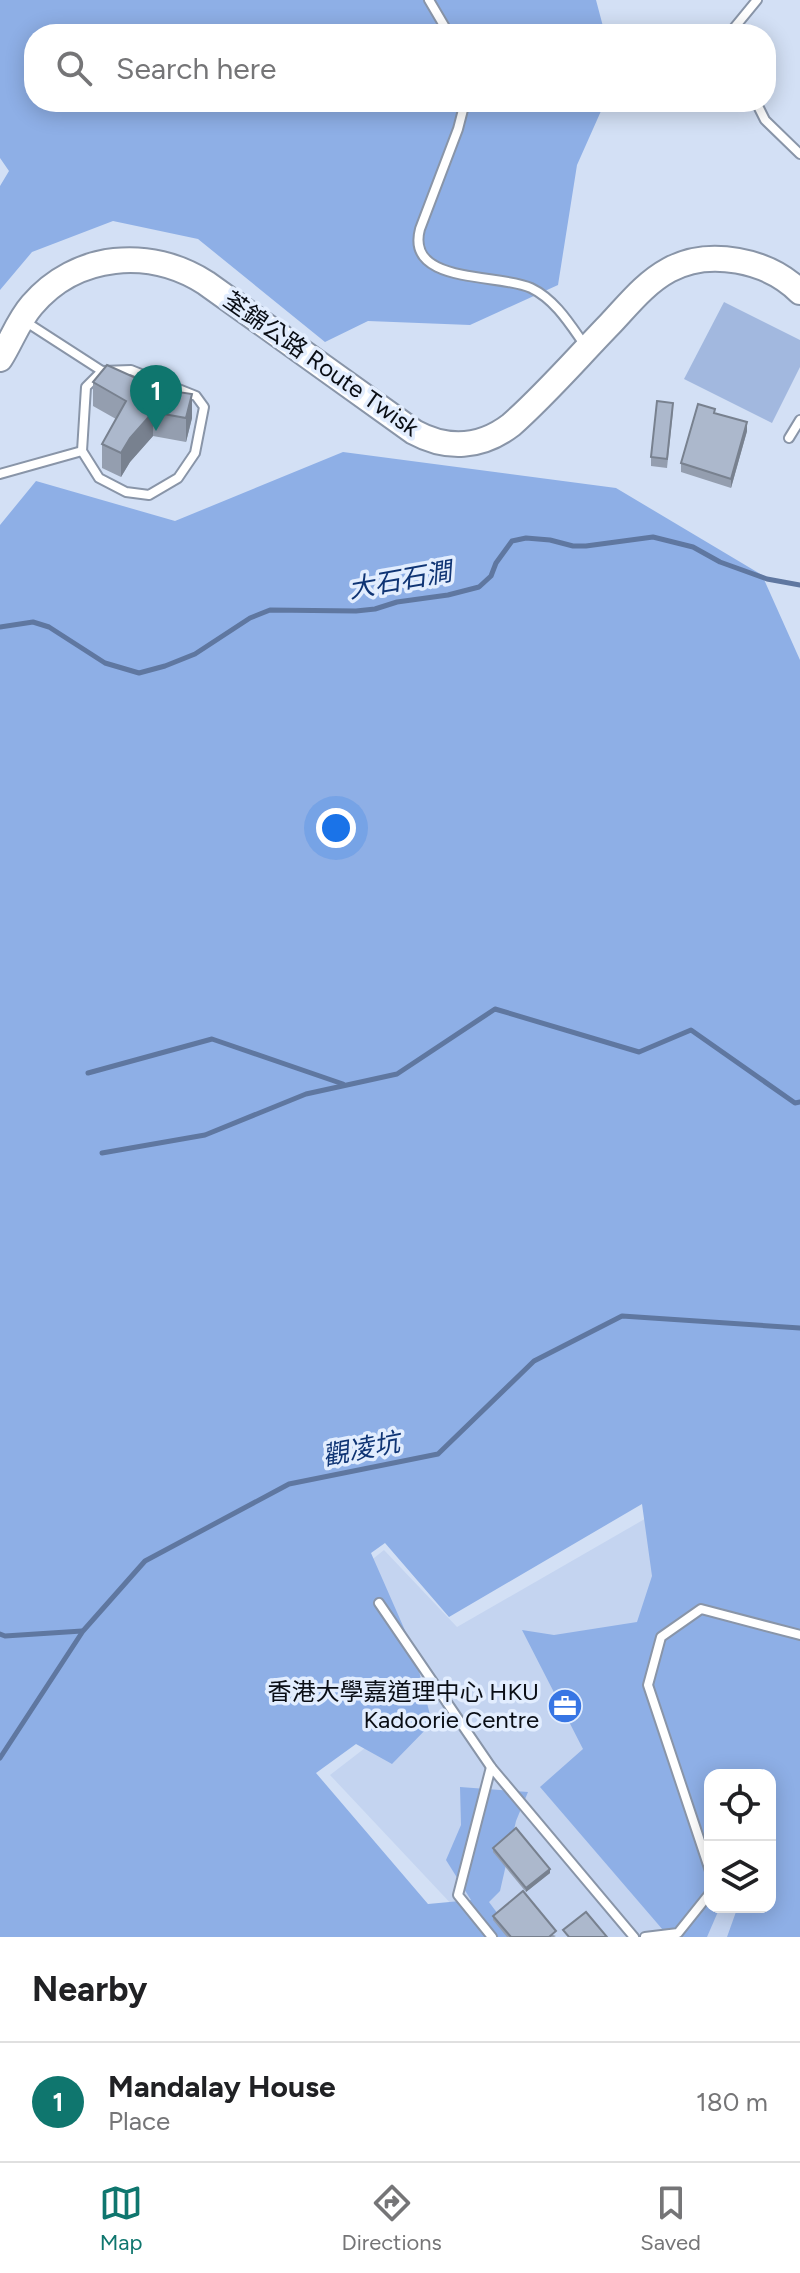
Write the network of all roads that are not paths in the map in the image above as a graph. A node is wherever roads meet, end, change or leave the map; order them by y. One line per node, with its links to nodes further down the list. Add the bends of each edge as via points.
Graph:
1 (429, 0): 3 (lane)
2 (757, 0): 4 (lane)
3 (443, 24)
4 (737, 24)
5 (462, 112): 10 (lane, via 420,229 420,252 440,269 536,291 555,306)
6 (761, 112): 7 (lane)
7 (800, 154)
8 (800, 292): 10 (main road, 荃錦公路 Route Twisk, via 751,264 688,263 654,281)
9 (22, 319): 10 (main road, 荃錦公路 Route Twisk, via 54,285 88,268 124,260 168,264 206,283 406,427 450,445 502,433); 11 (main road, 荃錦公路 Route Twisk); 12 (lane)
10 (587, 348)
11 (1, 359)
12 (102, 371): 15 (lane, via 86,387); 15 (lane, via 131,370 196,396 204,407 195,453 178,478 149,495 126,492 99,478)
13 (800, 420): 14 (lane)
14 (789, 438)
15 (82, 451): 16 (lane)
16 (0, 474)
17 (379, 1603): 19 (lane)
18 (800, 1635): 20 (lane, via 701,1609 661,1637 648,1685)
19 (491, 1767): 22 (lane, via 458,1895); 23 (lane)
20 (704, 1853)
21 (704, 1900): 24 (lane, via 678,1933)
22 (492, 1937)
23 (634, 1937)
24 (645, 1937)

